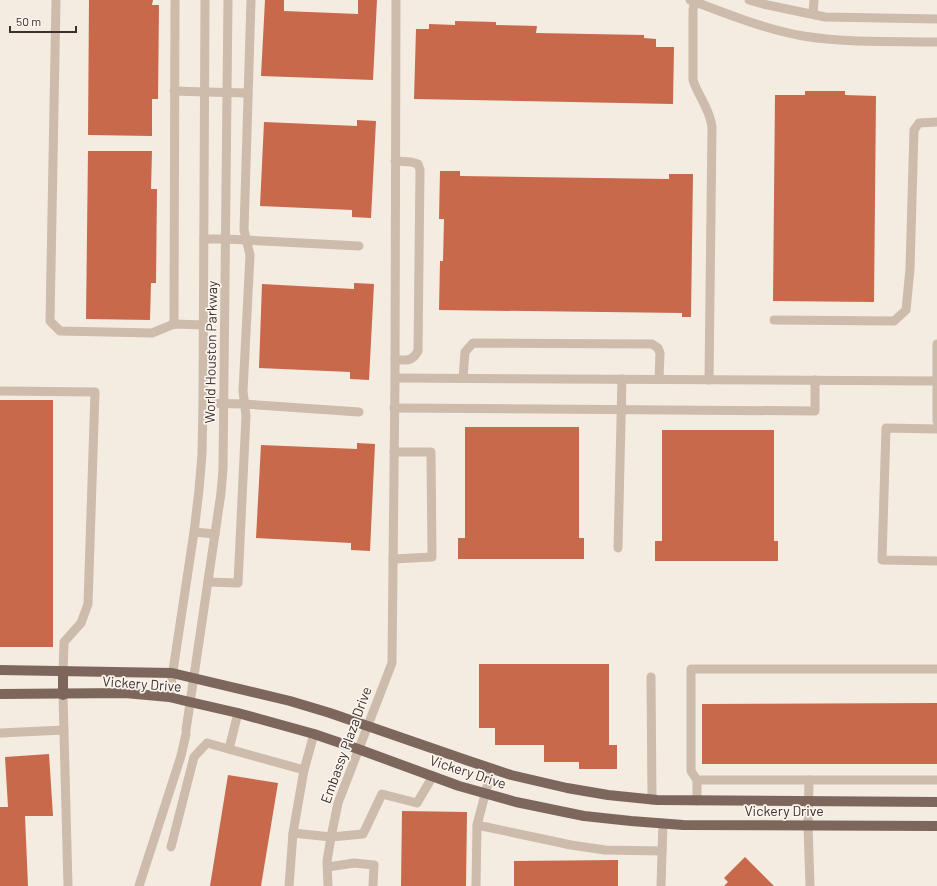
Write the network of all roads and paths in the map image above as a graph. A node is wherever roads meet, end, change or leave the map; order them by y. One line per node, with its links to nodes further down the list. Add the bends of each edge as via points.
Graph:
1 (56, 0): 24 (street, via 50,321 60,331 152,333)
2 (174, 0): 13 (street)
3 (205, 0): 14 (street, World Houston Parkway)
4 (228, 0): 15 (street, World Houston Parkway)
5 (251, 0): 16 (street)
6 (396, 0): 18 (street)
7 (749, 0): 10 (street)
8 (814, 0): 10 (street)
9 (693, 1): 12 (street, via 753,24 803,36 842,40); 32 (street, via 693,80 712,120)
10 (813, 14): 11 (street, via 825,17)
11 (937, 19)
12 (937, 42)
13 (174, 91): 14 (street); 24 (street)
14 (205, 92): 15 (street); 19 (street, World Houston Parkway)
15 (227, 92): 16 (street); 20 (street, World Houston Parkway)
16 (248, 93): 21 (street, via 244,230)
17 (937, 122): 23 (street, via 919,123 914,130 910,269 906,310 894,321)
18 (395, 161): 27 (street); 27 (street, via 418,164 420,170 418,351 410,360)
19 (204, 239): 20 (street); 25 (street, World Houston Parkway)
20 (226, 239): 21 (street); 37 (street, World Houston Parkway)
21 (246, 240): 22 (street); 38 (street, via 250,255)
22 (359, 246)
23 (774, 320)
24 (174, 324): 25 (street)
25 (204, 324): 36 (street, World Houston Parkway)
26 (937, 344): 34 (street)
27 (395, 360): 28 (street)
28 (395, 378): 29 (street); 39 (street)
29 (463, 378): 30 (street); 31 (street, via 465,352 473,343 652,344 660,353)
30 (622, 379): 31 (street); 40 (street)
31 (659, 379): 32 (street)
32 (709, 380): 33 (street)
33 (815, 380): 34 (street); 40 (street, via 815,411)
34 (937, 381): 42 (street)
35 (0, 391): 53 (street, via 95,392 88,604 81,623 64,642)
36 (203, 403): 37 (street); 45 (street, World Houston Parkway, via 202,454)
37 (224, 403): 38 (street); 46 (street, World Houston Parkway, via 223,469)
38 (244, 404): 41 (street); 50 (street, via 246,416 238,583)
39 (394, 408): 40 (street); 44 (street)
40 (622, 410): 47 (street)
41 (359, 412)
42 (937, 421)
43 (937, 429): 49 (street, via 886,428 882,560)
44 (394, 452): 48 (street); 48 (street, via 431,452 432,557)
45 (194, 532): 46 (street); 54 (street, World Houston Parkway)
46 (215, 534): 50 (street, World Houston Parkway)
47 (618, 548)
48 (393, 559): 62 (street, Embassy Plaza Drive, via 392,663)
49 (937, 561)
50 (208, 582): 56 (street, World Houston Parkway)
51 (937, 668): 71 (street, via 692,669 692,770)
52 (0, 670): 53 (main road, Vickery Drive)
53 (63, 672): 54 (main road, Vickery Drive); 58 (main road)
54 (172, 674): 56 (main road, Vickery Drive); 59 (street, World Houston Parkway)
55 (651, 677): 75 (street)
56 (194, 678): 60 (street, World Houston Parkway); 62 (main road, Vickery Drive, via 290,701)
57 (0, 694): 58 (main road, Vickery Drive)
58 (63, 695): 59 (main road, Vickery Drive, via 125,694); 63 (street)
59 (169, 697): 60 (main road, Vickery Drive)
60 (190, 702): 61 (main road, Vickery Drive); 89 (street, World Houston Parkway, via 181,756)
61 (238, 713): 65 (main road, Vickery Drive); 66 (street)
62 (367, 727): 67 (street, Embassy Plaza Drive); 68 (main road, Vickery Drive)
63 (64, 730): 64 (street); 88 (street)
64 (0, 733)
65 (314, 734): 67 (main road, Vickery Drive); 69 (street)
66 (229, 749): 69 (street); 85 (street, via 207,743 194,757)
67 (358, 749): 70 (main road, Vickery Drive); 84 (street, Embassy Plaza Drive, via 338,803)
68 (492, 768): 74 (street); 75 (main road, Vickery Drive, via 567,788)
69 (304, 770): 83 (street)
70 (433, 776): 74 (main road, Vickery Drive); 84 (street, via 417,803 382,794 363,834)
71 (697, 780): 72 (street); 76 (street)
72 (809, 780): 73 (street); 77 (street)
73 (937, 780)
74 (486, 793): 79 (main road, Vickery Drive, via 584,816); 80 (street)
75 (652, 800): 76 (main road, Vickery Drive)
76 (697, 801): 77 (main road, Vickery Drive)
77 (808, 802): 78 (main road, Vickery Drive); 81 (street)
78 (937, 802)
79 (663, 823): 81 (main road, Vickery Drive); 86 (street)
80 (477, 825): 86 (street, via 605,850); 93 (street)
81 (808, 825): 82 (main road, Vickery Drive); 95 (street)
82 (937, 826)
83 (293, 833): 84 (street); 90 (street)
84 (331, 836): 87 (street, Embassy Plaza Drive)
85 (171, 847)
86 (662, 851): 94 (street)
87 (328, 866): 91 (street, Embassy Plaza Drive); 92 (street, via 374,864)
88 (68, 886)
89 (140, 886)
90 (289, 886)
91 (328, 886)
92 (373, 886)
93 (476, 886)
94 (661, 886)
95 (810, 886)

